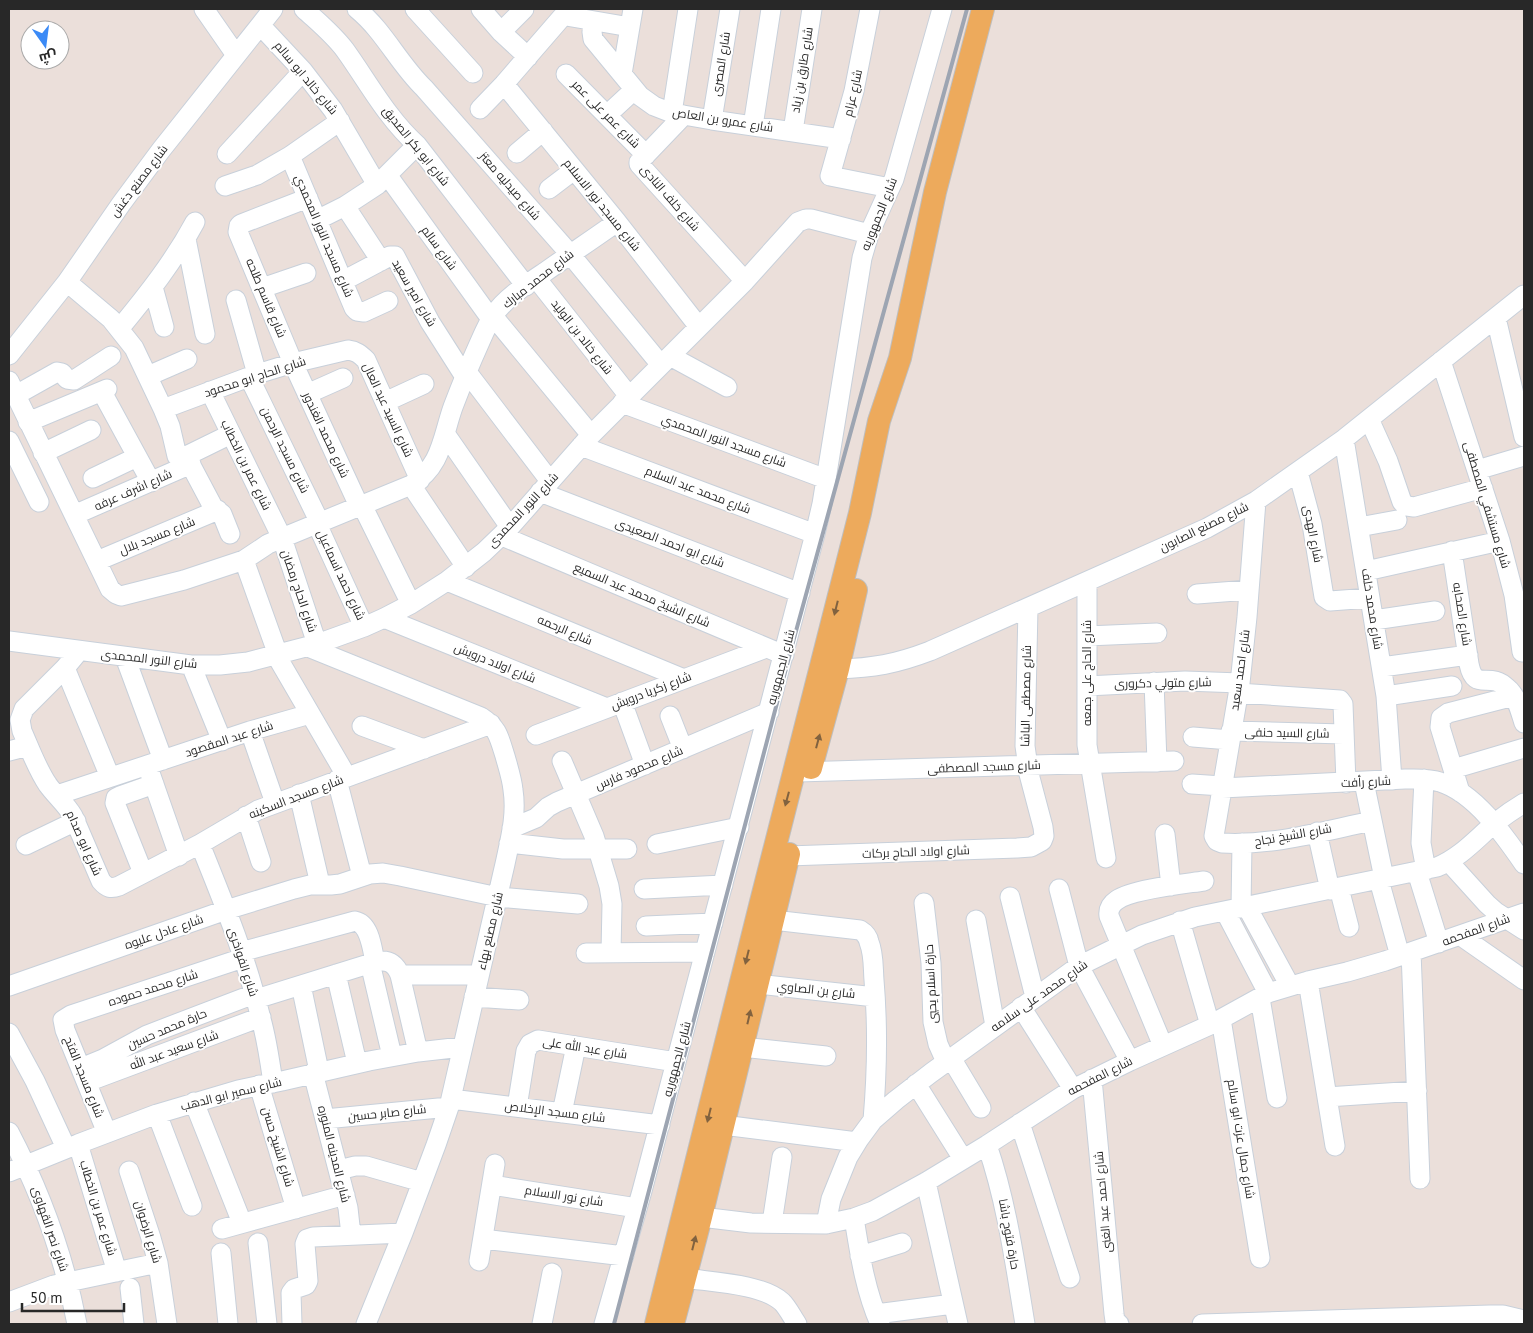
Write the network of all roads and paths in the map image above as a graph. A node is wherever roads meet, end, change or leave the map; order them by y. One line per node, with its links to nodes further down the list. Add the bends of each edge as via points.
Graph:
1 (204, 9): 19 (street)
2 (304, 9): 36 (street, شارع ابو بكر الصديق, via 336,39 390,115)
3 (357, 9): 53 (street, شارع صيدليه معتز)
4 (415, 9): 22 (street)
5 (481, 9): 18 (street)
6 (524, 9): 18 (street)
7 (633, 9): 17 (street)
8 (688, 9): 28 (street)
9 (730, 9): 30 (street, شارع المصرى)
10 (771, 9): 32 (street)
11 (812, 9): 34 (street, شارع طارق بن زياد)
12 (870, 9): 35 (street, شارع عزام)
13 (942, 9): 44 (street, شارع الجمهوريه)
14 (983, 9): 128 (main road, via 935,192 900,358 896,408)
15 (266, 15): 19 (street, شارع مصنع دغش); 21 (street, شارع خالد ابو سالم)
16 (593, 21): 17 (street); 20 (street, via 562,17); 24 (street, شارع عمرو بن العاص, via 593,39)
17 (630, 27): 24 (street)
18 (501, 32): 20 (street)
19 (236, 55): 58 (street, شارع مصنع دغش, via 121,204)
20 (528, 57): 25 (street)
21 (304, 72): 31 (street, شارع خالد ابو سالم); 38 (street)
22 (473, 73)
23 (566, 74): 29 (street, شارع عمر على عمر)
24 (622, 74): 26 (street, شارع عمرو بن العاص)
25 (504, 84): 27 (street); 33 (street, شارع مسجد نور الاسلام)
26 (634, 90): 28 (street, شارع عمرو بن العاص, via 654,106); 29 (street)
27 (480, 109)
28 (678, 114): 30 (street, شارع عمرو بن العاص); 39 (street, شارع خلف النادى)
29 (607, 115): 39 (street, شارع عمر على عمر)
30 (712, 120): 32 (street, شارع عمرو بن العاص)
31 (340, 121): 40 (street); 42 (street, شارع خالد ابو سالم)
32 (753, 126): 34 (street, شارع عمرو بن العاص)
33 (543, 131): 37 (street); 41 (street, شارع مسجد نور الاسلام)
34 (793, 131): 35 (street, شارع عمرو بن العاص)
35 (841, 139): 44 (street, شارع عزام, via 830,176)
36 (417, 145): 42 (street); 59 (street, شارع ابو بكر الصديق)
37 (517, 153)
38 (227, 154)
39 (646, 155): 57 (street, شارع خلف النادى, via 640,165)
40 (290, 156): 43 (street, via 257,174); 46 (street, شارع مسجد النور المحمدي)
41 (574, 170): 45 (street); 50 (street, شارع مسجد نور الاسلام)
42 (382, 180): 47 (street); 65 (street, شارع سالم)
43 (225, 186)
44 (890, 188): 51 (street, شارع الجمهوريه)
45 (549, 189)
46 (308, 198): 48 (street, شارع مسجد النور المحمدي); 61 (street, شارع قاسم طلحه, via 239,226 238,232)
47 (345, 206): 48 (street); 54 (street)
48 (317, 220): 56 (street, شارع مسجد النور المحمدي)
49 (195, 222): 52 (street)
50 (617, 222): 53 (street, شارع محمد مبارك); 68 (street, شارع مسجد نور الاسلام)
51 (869, 234): 57 (street, شارع النور المحمدى, via 811,219 802,220); 105 (street, شارع الجمهوريه, via 862,258)
52 (186, 239): 60 (street); 70 (street)
53 (570, 254): 59 (street, شارع محمد مبارك); 75 (street, شارع صيدليه معتز)
54 (380, 261): 56 (street, شارع امير سعيد); 78 (street, شارع امير سعيد, via 390,256 396,258 430,322)
55 (306, 273): 61 (street)
56 (343, 281): 64 (street, شارع مسجد النور المحمدي, via 357,311 364,312)
57 (745, 281): 68 (street, شارع النور المحمدى)
58 (67, 282): 69 (street); 72 (street, شارع مصنع دغش)
59 (531, 282): 65 (street, شارع محمد مبارك); 87 (street, شارع خالد بن الوليد)
60 (153, 287): 67 (street); 69 (street)
61 (262, 288): 77 (street, شارع قاسم طلحه)
62 (1524, 295): 66 (street, شارع مصنع الصابون)
63 (236, 300): 80 (street, شارع مسجد الرحمن)
64 (388, 301)
65 (492, 318): 78 (street, شارع محمد مبارك); 98 (street, شارع سالم)
66 (1496, 318): 76 (street, شارع مصنع الصابون); 95 (street)
67 (164, 327)
68 (699, 327): 75 (street, شارع النور المحمدى)
69 (120, 328): 79 (street)
70 (205, 334)
71 (348, 350): 77 (street, شارع الحاج ابو محمود); 88 (street, شارع السيد عبد العال, via 361,354 366,360)
72 (9, 355)
73 (111, 356): 84 (street, via 74,380 56,372)
74 (187, 359): 79 (street)
75 (665, 360): 83 (street); 87 (street, شارع النور المحمدى)
76 (1441, 361): 90 (street, شارع مصنع الصابون); 106 (street, شارع مستشفي المصطفى)
77 (293, 364): 80 (street, شارع الحاج ابو محمود); 86 (street, شارع محمد الغندور)
78 (466, 374): 94 (street, شارع محمد مبارك); 109 (street)
79 (148, 376): 89 (street)
80 (253, 376): 85 (street, شارع الحاج ابو محمود); 116 (street, شارع مسجد الرحمن)
81 (343, 378): 86 (street)
82 (424, 384): 88 (street)
83 (727, 386)
84 (12, 388): 91 (street)
85 (210, 391): 89 (street, شارع الحاج ابو محمود); 93 (street, شارع عمر بن الخطاب)
86 (307, 394): 112 (street, شارع محمد الغندور)
87 (626, 400): 98 (street, شارع النور المحمدى); 105 (street, شارع مسجد النور المحمدي)
88 (385, 402): 108 (street, شارع السيد عبد العال)
89 (163, 409): 102 (street, via 177,456)
90 (1369, 419): 96 (street, شارع مصنع الصابون); 114 (street, via 1388,461 1402,502)
91 (28, 422): 99 (street); 101 (street, via 105,391)
92 (91, 430): 99 (street)
93 (231, 434): 102 (street, شارع اشرف عرفه); 121 (street, شارع عمر بن الخطاب)
94 (446, 435): 108 (street, شارع محمد مبارك, via 436,460); 118 (street)
95 (1524, 437)
96 (1344, 439): 103 (street, شارع مصنع الصابون); 117 (street, شارع محمد خلف)
97 (9, 441): 111 (street)
98 (586, 441): 109 (street, شارع النور المحمدى); 120 (street, شارع محمد عبد السلام)
99 (43, 453): 115 (street)
100 (1524, 456): 106 (street)
101 (137, 458): 104 (street); 107 (street)
102 (189, 460): 107 (street, شارع اشرف عرفه); 113 (street, via 213,507)
103 (1298, 472): 110 (street, شارع مصنع الصابون); 134 (street, شارع الهدى, via 1312,524 1324,597 1330,601)
104 (93, 478)
105 (826, 479): 120 (street, شارع الجمهوريه)
106 (1480, 479): 114 (street); 122 (street, شارع مستشفي المصطفى)
107 (150, 482): 115 (street, شارع اشرف عرفه)
108 (416, 482): 112 (street); 126 (street, شارع السيد عبد العال)
109 (545, 487): 118 (street, شارع النور المحمدى); 132 (street, شارع ابو احمد الصعيدى)
110 (1256, 501): 130 (street, شارع مصنع الصابون, via 1207,528); 131 (street, شارع احمد سعيد)
111 (39, 502)
112 (361, 506): 116 (street); 135 (street, شارع محمد الغندور)
113 (218, 510): 119 (street); 125 (street, شارع مسجد بلال)
114 (1402, 513): 117 (street)
115 (74, 515): 125 (street)
116 (319, 524): 121 (street); 140 (street, شارع احمد اسماعيل)
117 (1359, 527): 127 (street, شارع محمد خلف)
118 (506, 531): 126 (street, شارع النور المحمدى); 145 (street, شارع الشيخ محمد عبد السميع)
119 (230, 534)
120 (815, 534): 132 (street, شارع الجمهوريه)
121 (282, 538): 124 (street); 144 (street, شارع الحاج رمضان)
122 (1500, 541): 123 (street); 147 (street, شارع مستشفي المصطفى, via 1514,595)
123 (1452, 551): 127 (street); 150 (street, شارع الصحابه)
124 (244, 560): 125 (street, via 121,596 110,588); 148 (street)
125 (97, 561)
126 (466, 567): 129 (street, شارع النور المحمدى)
127 (1366, 571): 134 (street, شارع محمد خلف)
128 (852, 572): 155 (main road); 187 (main road, one-way to 187)
129 (447, 581): 135 (street, شارع النور المحمدى); 156 (street, شارع الرحمه)
130 (1087, 582): 136 (street, شارع مصنع الصابون); 142 (street, شارع الحاج على جمعه)
131 (1249, 590): 133 (street); 160 (street, شارع احمد سعيد)
132 (800, 593): 149 (street, شارع الجمهوريه)
133 (1197, 594)
134 (1370, 598): 139 (street, شارع محمد خلف)
135 (411, 604): 138 (street, شارع النور المحمدى)
136 (1028, 608): 155 (street, شارع مصنع الصابون, via 907,660); 185 (street, شارع مصطفى الباشا, via 1024,746)
137 (1435, 611): 139 (street)
138 (384, 618): 140 (street, شارع النور المحمدى); 163 (street, شارع اولاد درويش)
139 (1374, 620): 153 (street, شارع محمد خلف)
140 (364, 627): 144 (street, شارع النور المحمدى)
141 (1157, 633): 142 (street)
142 (1087, 636): 158 (street, شارع الحاج على جمعه)
143 (9, 642): 146 (street, شارع النور المحمدى)
144 (312, 645): 148 (street, شارع النور المحمدى); 168 (street, via 482,717)
145 (766, 648): 149 (street, شارع الشيخ محمد عبد السميع); 156 (street, شارع زكريا درويش)
146 (79, 651): 151 (street, شارع النور المحمدى); 154 (street, شارع ابو صدام)
147 (1522, 652)
148 (277, 655): 152 (street, شارع النور المحمدى, via 248,662); 165 (street)
149 (784, 655): 164 (street, شارع الجمهوريه)
150 (1468, 655): 153 (street); 162 (street, شارع الصحابه, via 1476,680 1496,680)
151 (124, 657): 152 (street, شارع النور المحمدى); 181 (street)
152 (191, 665): 175 (street)
153 (1382, 667): 161 (street, شارع محمد خلف)
154 (65, 668): 176 (street, شارع ابو صدام, via 22,714 21,726); 188 (street)
155 (838, 669): 187 (main road, one-way to 155)
156 (684, 679): 163 (street, شارع زكريا درويش)
157 (1154, 682): 158 (street, شارع متولي دكرورى); 160 (street, شارع متولي دكرورى, via 1184,680); 183 (street, شارع مسجد المصطفى, via 1165,762)
158 (1087, 686): 183 (street, شارع الحاج على جمعه)
159 (1452, 686): 161 (street)
160 (1239, 688): 172 (street, شارع متولي دكرورى, via 1338,699 1342,704); 173 (street, شارع احمد سعيد)
161 (1386, 696): 191 (street, شارع محمد خلف)
162 (1514, 696): 167 (street); 186 (street, via 1448,713 1440,718)
163 (614, 705): 171 (street, شارع زكريا درويش); 184 (street)
164 (769, 712): 179 (street, شارع محمود فارس); 206 (street, شارع الجمهوريه)
165 (310, 714): 170 (street, شارع عبد المقصود); 190 (street)
166 (670, 716): 179 (street)
167 (1524, 723)
168 (491, 724): 178 (street, شارع مسجد السكينه); 209 (street, شارع مصنع بهاء, via 500,738 511,777 514,803)
169 (362, 726): 178 (street)
170 (250, 731): 175 (street, شارع عبد المقصود); 200 (street)
171 (536, 734)
172 (1344, 734): 173 (street, شارع السيد حنفى); 192 (street)
173 (1230, 736): 174 (street, شارع السيد حنفى); 195 (street, شارع احمد سعيد)
174 (1193, 737)
175 (222, 741): 181 (street, شارع عبد المقصود)
176 (28, 746): 180 (street); 199 (street, شارع ابو صدام)
177 (1524, 748): 186 (street)
178 (424, 749): 190 (street, شارع مسجد السكينه)
179 (683, 749): 184 (street, شارع محمود فارس)
180 (9, 751)
181 (155, 762): 188 (street, شارع عبد المقصود); 193 (street)
182 (562, 762): 198 (street)
183 (1089, 764): 185 (street, شارع مسجد المصطفى); 220 (street, شارع الحاج على جمعه)
184 (645, 765): 198 (street, شارع محمود فارس)
185 (1028, 765): 187 (street, شارع مسجد المصطفى); 211 (street, شارع مصطفى الباشا, via 1043,827)
186 (1453, 769): 196 (street)
187 (802, 772): 219 (main road); 333 (main road, one-way to 333, via 761,902)
188 (110, 777): 199 (street, شارع عبد المقصود)
189 (1424, 778): 191 (street, شارع رأفت); 196 (street, شارع رأفت, via 1449,785); 224 (street)
190 (342, 779): 197 (street, شارع مسجد السكينه); 226 (street)
191 (1392, 780): 192 (street, شارع رأفت)
192 (1355, 782): 195 (street, شارع رأفت); 204 (street)
193 (154, 784): 218 (street); 225 (street, via 120,796 115,803)
194 (1192, 784): 195 (street, شارع رأفت)
195 (1222, 787): 210 (street, شارع احمد سعيد)
196 (1460, 792): 205 (street, شارع رأفت)
197 (299, 794): 200 (street, شارع مسجد السكينه); 229 (street)
198 (576, 794): 209 (street, شارع محمود فارس, via 553,804); 217 (street)
199 (57, 795): 203 (street, شارع ابو صدام)
200 (275, 803): 202 (street, شارع مسجد السكينه)
201 (1524, 803): 205 (street, شارع محمد على سلامه)
202 (246, 816): 213 (street, شارع مسجد السكينه); 221 (street)
203 (76, 821): 215 (street); 232 (street, شارع ابو صدام, via 101,881)
204 (1372, 821): 207 (street, شارع الشيخ نجاح); 227 (street)
205 (1495, 823): 222 (street, شارع محمد على سلامه); 223 (street, شارع رأفت)
206 (738, 827): 214 (street); 230 (street, شارع الجمهوريه)
207 (1317, 832): 212 (street, شارع الشيخ نجاح); 235 (street)
208 (1165, 834): 231 (street)
209 (511, 836): 217 (street, via 564,849); 236 (street, شارع مصنع بهاء)
210 (1216, 838): 212 (street, شارع الشيخ نجاح, via 1222,843)
211 (1042, 841): 219 (street, شارع اولاد الحاج بركات, via 1031,847 1017,848)
212 (1242, 843): 240 (street)
213 (200, 844): 218 (street, شارع مسجد السكينه); 241 (street, شارع الفواخرى)
214 (657, 844)
215 (26, 845)
216 (627, 849): 217 (street)
217 (599, 850): 254 (street, via 611,893)
218 (178, 856): 225 (street, شارع مسجد السكينه)
219 (788, 856): 244 (main road)
220 (1106, 858)
221 (261, 862)
222 (1449, 862): 224 (street, شارع محمد على سلامه); 243 (street, via 1487,904)
223 (1524, 864)
224 (1422, 871): 227 (street, شارع محمد على سلامه); 252 (street)
225 (143, 873): 232 (street, شارع مسجد السكينه)
226 (362, 876): 229 (street, شارع عادل عليوه, via 340,884); 236 (street, شارع عادل عليوه, via 383,873)
227 (1382, 879): 235 (street, شارع محمد على سلامه); 257 (street)
228 (1204, 881): 231 (street)
229 (320, 884): 241 (street, شارع عادل عليوه, via 303,886)
230 (723, 886): 233 (street); 247 (street, شارع الجمهوريه)
231 (1171, 886): 253 (street, via 1133,893 1112,904 1109,916)
232 (109, 888)
233 (644, 889)
234 (1059, 889): 260 (street)
235 (1335, 889): 240 (street, شارع محمد على سلامه); 249 (street)
236 (498, 897): 238 (street, شارع عادل عليوه); 263 (street, شارع مصنع بهاء)
237 (1010, 897): 275 (street)
238 (578, 904)
239 (924, 904): 288 (street, حارة اسلام يحيي, via 931,963 932,1022 938,1044)
240 (1238, 909): 246 (street, شارع محمد على سلامه); 269 (street); 271 (street)
241 (226, 910): 258 (street, شارع الفواخرى); 268 (street, شارع عادل عليوه)
242 (1524, 913): 243 (street, شارع المفحمه)
243 (1506, 919): 250 (street); 251 (street, شارع المفحمه)
244 (773, 920): 266 (main road); 273 (street, via 860,930 871,948)
245 (976, 920): 279 (street)
246 (1180, 921): 253 (street, شارع محمد على سلامه); 278 (street, شارع جمال عزت ابو سالم)
247 (713, 923): 248 (street); 255 (street, شارع الجمهوريه)
248 (646, 926)
249 (1349, 927)
250 (1524, 930)
251 (1461, 936): 252 (street, شارع المفحمه); 264 (street)
252 (1439, 943): 257 (street, شارع المفحمه)
253 (1121, 945): 260 (street, شارع محمد على سلامه); 282 (street)
254 (611, 952): 255 (street); 256 (street)
255 (705, 952): 290 (street, شارع الجمهوريه)
256 (586, 953)
257 (1405, 954): 265 (street, شارع المفحمه); 298 (street)
258 (242, 955): 259 (street, شارع محمد حموده, via 359,921 366,928); 270 (street, شارع الفواخرى); 277 (street, شارع محمد حموده)
259 (373, 962): 261 (street, حارة محمد حسين); 262 (street, via 391,962); 286 (street)
260 (1079, 966): 275 (street, شارع محمد على سلامه); 289 (street)
261 (336, 974): 267 (street, حارة محمد حسين); 291 (street)
262 (400, 975): 263 (street); 285 (street)
263 (479, 975): 272 (street, شارع مصنع بهاء)
264 (1524, 980)
265 (1308, 981): 269 (street, شارع المفحمه); 299 (street)
266 (757, 984): 273 (street, شارع بن الصاوي); 284 (main road, one-way to 266)
267 (300, 985): 270 (street, حارة محمد حسين); 292 (street, شارع المدينه المنوره)
268 (9, 986)
269 (1290, 986): 271 (street, شارع المفحمه)
270 (255, 996): 276 (street, شارع الفواخرى); 293 (street, حارة محمد حسين, via 147,1035 103,1059)
271 (1264, 996): 278 (street, شارع المفحمه); 300 (street)
272 (474, 997): 274 (street); 283 (street, شارع مصنع بهاء)
273 (875, 997): 308 (street)
274 (519, 1000)
275 (1028, 1002): 279 (street, شارع محمد على سلامه); 297 (street)
276 (261, 1017): 293 (street, شارع سعيد عبد الله); 295 (street, شارع الفواخرى)
277 (63, 1020): 293 (street, شارع مسجد الفتح)
278 (1216, 1022): 282 (street, شارع المفحمه); 347 (street, شارع جمال عزت ابو سالم)
279 (995, 1026): 288 (street, شارع محمد على سلامه)
280 (9, 1033): 316 (street, شارع عمر بن الخطاب)
281 (576, 1046): 290 (street, شارع عبد الله على); 303 (street, شارع عبد الله على, via 542,1040 530,1044 526,1051); 305 (street)
282 (1163, 1046): 289 (street, شارع المفحمه)
283 (462, 1047): 285 (street, شارع سمير ابو الدهب); 302 (street, شارع مصنع بهاء)
284 (742, 1047): 287 (street); 311 (main road)
285 (418, 1052): 286 (street, شارع سمير ابو الدهب)
286 (392, 1056): 291 (street, شارع سمير ابو الدهب)
287 (826, 1056)
288 (948, 1060): 296 (street, شارع محمد على سلامه); 304 (street, حارة اسلام يحيي)
289 (1130, 1061): 294 (street, شارع المفحمه)
290 (676, 1062): 310 (street, شارع الجمهوريه)
291 (357, 1063): 292 (street, شارع سمير ابو الدهب)
292 (316, 1072): 295 (street, شارع سمير ابو الدهب); 307 (street, شارع المدينه المنوره)
293 (84, 1075): 313 (street, شارع مسجد الفتح)
294 (1092, 1079): 297 (street, شارع المفحمه); 376 (street, شارع احمد عبد الغنى, via 1114,1314)
295 (266, 1084): 301 (street, شارع سمير ابو الدهب); 331 (street, شارع الشيخ حسن)
296 (916, 1084): 308 (street, شارع محمد على سلامه); 319 (street)
297 (1073, 1089): 309 (street, شارع المفحمه)
298 (1417, 1091): 299 (street); 325 (street)
299 (1327, 1097): 317 (street)
300 (1277, 1098)
301 (194, 1102): 306 (street, شارع سمير ابو الدهب); 336 (street)
302 (450, 1103): 303 (street, شارع مسجد الإخلاص); 307 (street, شارع صابر حسين); 326 (street, شارع مصنع بهاء)
303 (518, 1107): 305 (street, شارع مسجد الإخلاص)
304 (981, 1108)
305 (562, 1112): 310 (street, شارع مسجد الإخلاص)
306 (158, 1114): 313 (street, شارع سمير ابو الدهب); 330 (street)
307 (326, 1119): 322 (street, شارع المدينه المنوره)
308 (873, 1120): 314 (street, شارع محمد على سلامه)
309 (1020, 1123): 315 (street, شارع المفحمه); 353 (street)
310 (660, 1124): 332 (street, شارع الجمهوريه)
311 (723, 1125): 314 (street); 333 (main road)
312 (9, 1132): 321 (street, شارع نصر القهاوى)
313 (107, 1132): 316 (street, شارع سمير ابو الدهب)
314 (857, 1142): 337 (street, شارع محمد على سلامه, via 836,1185)
315 (987, 1145): 319 (street, شارع المفحمه); 375 (street, حارة فتوح باشا, via 1005,1207)
316 (72, 1146): 321 (street, شارع سمير ابو الدهب); 350 (street, شارع عمر بن الخطاب)
317 (1335, 1146)
318 (782, 1157): 335 (street)
319 (963, 1160): 327 (street, شارع المفحمه)
320 (495, 1164): 328 (street)
321 (26, 1165): 323 (street, شارع سمير ابو الدهب); 354 (street, شارع نصر القهاوى)
322 (339, 1170): 326 (street, via 366,1166); 329 (street, شارع المدينه المنوره)
323 (9, 1172)
324 (129, 1172): 349 (street, شارع الرضوان)
325 (1420, 1180)
326 (422, 1182): 339 (street, شارع مصنع بهاء)
327 (926, 1182): 334 (street, شارع المفحمه); 357 (street)
328 (492, 1185): 332 (street, شارع نور الاسلام); 341 (street)
329 (345, 1195): 331 (street); 340 (street, شارع المدينه المنوره)
330 (192, 1206)
331 (296, 1208): 336 (street)
332 (637, 1208): 345 (street, شارع الجمهوريه)
333 (692, 1215): 335 (street, شارع المفحمه); 352 (main road, one-way to 333); 371 (main road)
334 (854, 1218): 337 (street, شارع المفحمه); 346 (street)
335 (772, 1223): 337 (street, شارع المفحمه)
336 (242, 1224): 338 (street)
337 (826, 1224)
338 (222, 1229)
339 (403, 1233): 340 (street); 368 (street, شارع مصنع بهاء)
340 (351, 1235): 367 (street, via 306,1240 308,1281 291,1294)
341 (483, 1239): 345 (street); 348 (street)
342 (258, 1242): 366 (street)
343 (902, 1244): 346 (street)
344 (221, 1253): 365 (street)
345 (624, 1256): 370 (street, شارع الجمهوريه)
346 (860, 1256): 358 (street, via 868,1295)
347 (1260, 1258)
348 (479, 1260)
349 (158, 1263): 350 (street); 364 (street, شارع الرضوان)
350 (117, 1272): 354 (street)
351 (552, 1273): 369 (street)
352 (685, 1278): 372 (main road); 373 (street, via 770,1293 781,1301)
353 (1070, 1278)
354 (68, 1281): 356 (street); 362 (street, شارع نصر القهاوى)
355 (130, 1288): 363 (street)
356 (9, 1302)
357 (954, 1304): 358 (street); 374 (street)
358 (878, 1319)
359 (1448, 1320): 360 (street); 377 (street)
360 (1503, 1320): 361 (street)
361 (1524, 1320)
362 (76, 1324)
363 (134, 1324)
364 (166, 1324)
365 (228, 1324)
366 (267, 1324)
367 (292, 1324)
368 (366, 1324)
369 (542, 1324)
370 (604, 1324)
371 (656, 1324)
372 (673, 1324)
373 (797, 1324)
374 (958, 1324)
375 (1025, 1324)
376 (1118, 1324)
377 (1202, 1324)

